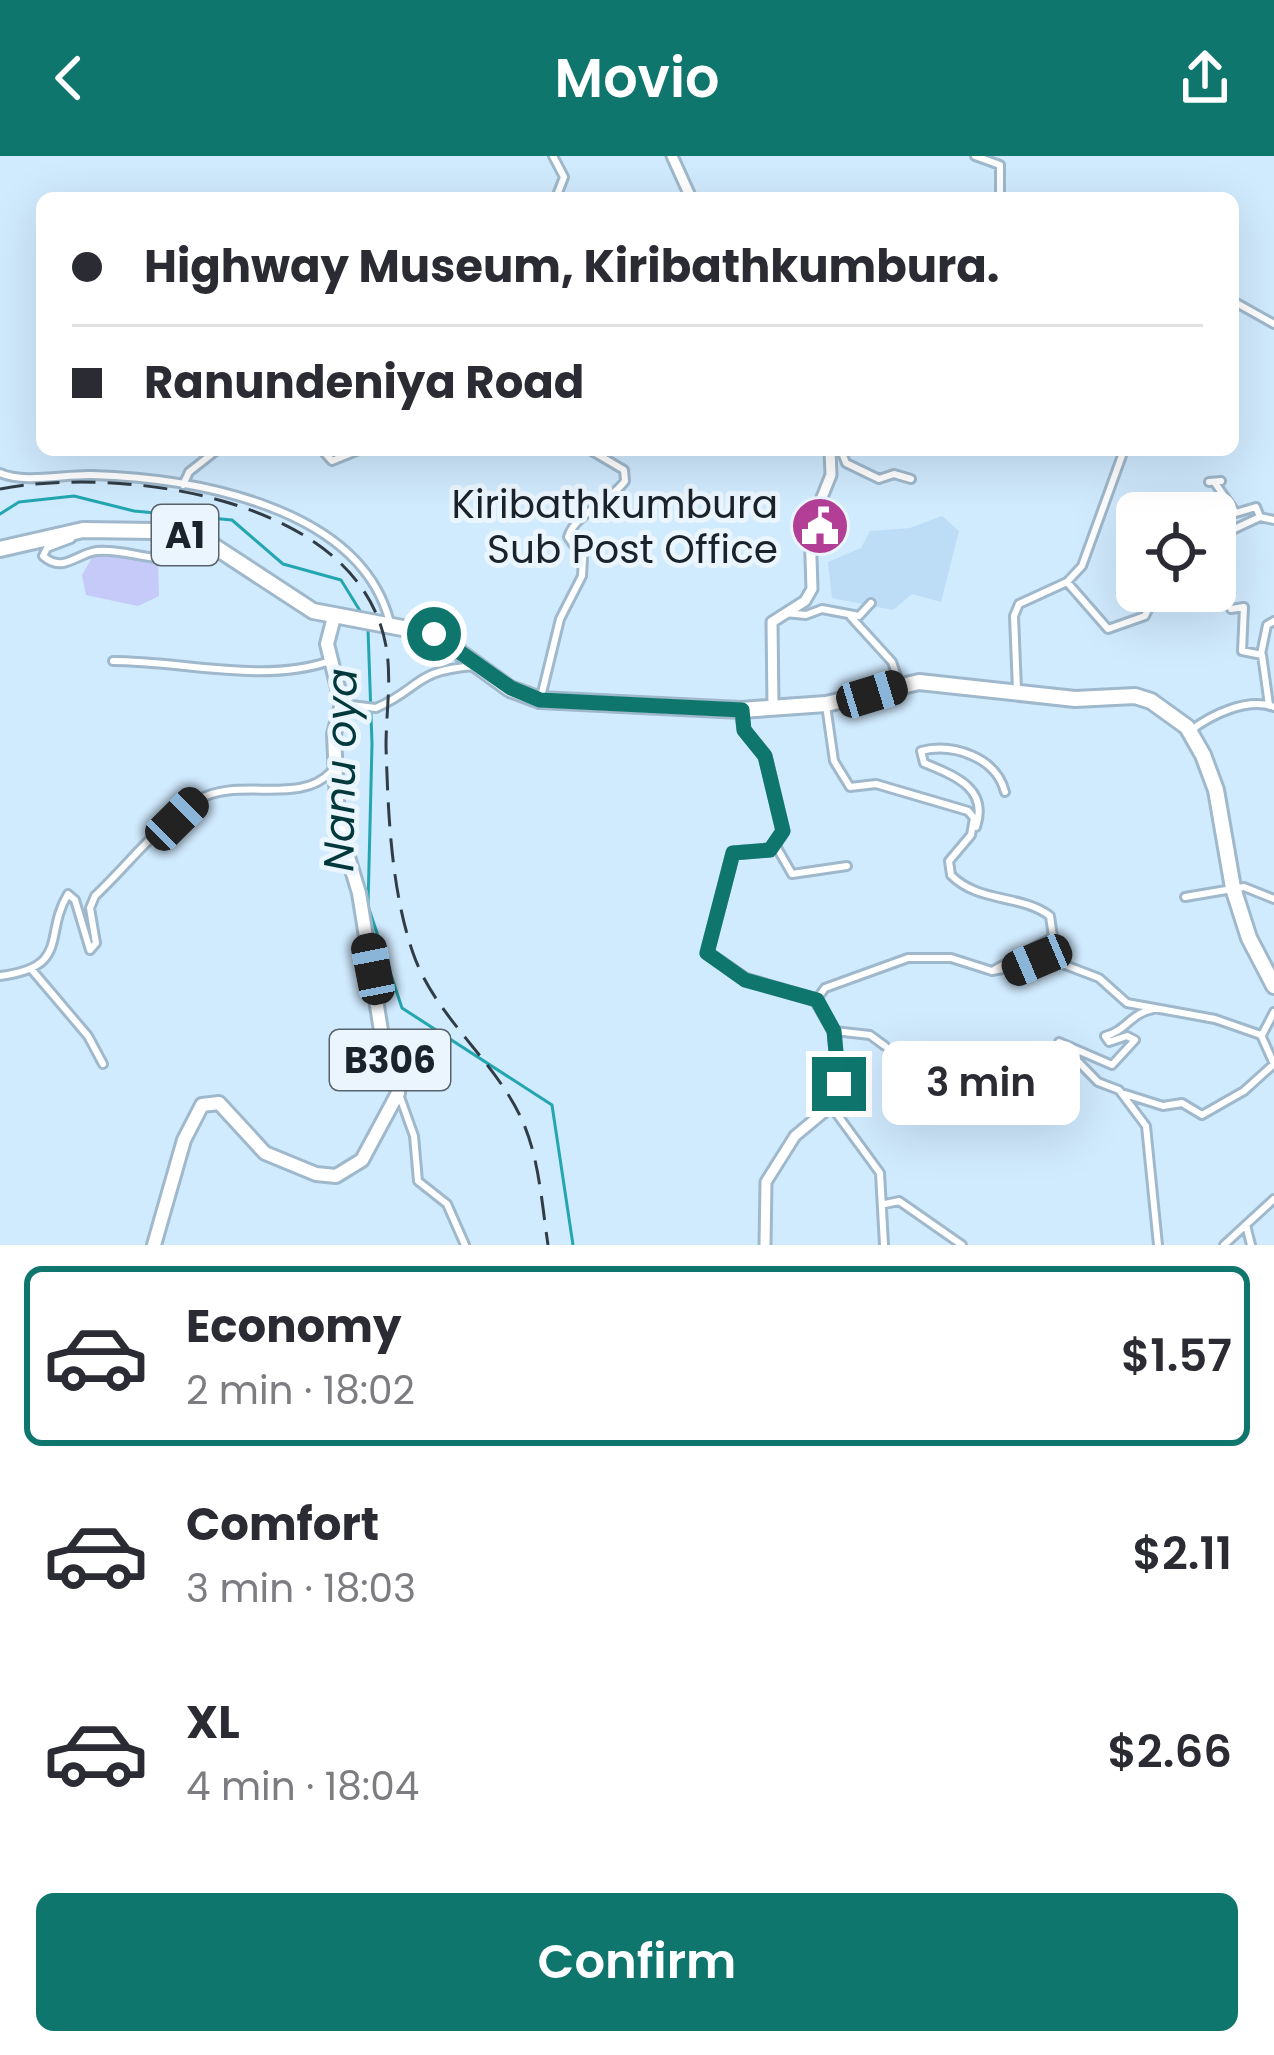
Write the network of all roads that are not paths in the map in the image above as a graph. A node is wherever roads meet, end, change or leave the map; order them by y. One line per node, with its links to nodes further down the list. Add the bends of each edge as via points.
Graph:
1 (553, 156): 4 (street, via 564,177)
2 (673, 156): 5 (main road)
3 (975, 156): 6 (street, via 1000,165)
4 (558, 192)
5 (688, 192)
6 (1000, 192)
7 (1239, 304): 8 (street)
8 (1274, 324)
9 (209, 456): 17 (street)
10 (600, 456): 39 (street, via 624,470 625,481 571,528 582,576 560,619)
11 (830, 456): 27 (main road, via 811,527 812,589)
12 (843, 456): 15 (street, via 879,479)
13 (1122, 456): 24 (street, via 1090,548)
14 (0, 472): 17 (street)
15 (911, 479)
16 (1215, 482): 18 (street, via 1236,513 1256,507)
17 (183, 485): 32 (street, via 237,496 324,533 345,549)
18 (1260, 517): 19 (street); 20 (street)
19 (1274, 520)
20 (1236, 528)
21 (122, 530): 22 (highway, A1, via 48,535); 23 (street, via 80,536 43,556 68,564 95,551); 30 (highway, A1, via 203,539 282,593)
22 (0, 549)
23 (156, 558)
24 (1067, 582): 28 (street, via 1108,629); 38 (street, via 1019,604)
25 (871, 603): 29 (street)
26 (1236, 608): 33 (street, via 1246,614 1242,651)
27 (786, 610): 29 (street); 42 (main road, via 772,622)
28 (1147, 612)
29 (851, 617): 37 (street, via 892,662)
30 (341, 619): 32 (highway, A1); 35 (main road, B306, via 327,634)
31 (1274, 621): 33 (street)
32 (391, 626): 36 (highway, A1, via 434,634)
33 (1260, 654): 43 (street)
34 (112, 661): 35 (street, via 258,673)
35 (330, 661): 40 (main road, B306)
36 (477, 666): 39 (highway, A1); 40 (street, via 417,677 376,708)
37 (900, 685): 38 (highway, A1); 41 (highway, A1)
38 (1017, 690): 45 (highway, A1, via 1135,696 1170,711)
39 (540, 700): 44 (highway, A1)
40 (342, 704): 46 (main road, B306)
41 (826, 704): 42 (highway, A1); 48 (street, via 834,761 850,787 876,784 968,811)
42 (773, 706): 44 (highway, A1)
43 (1272, 706): 45 (street, via 1208,717)
44 (742, 710): 49 (main road, via 744,730 772,777 783,831)
45 (1190, 731): 51 (highway, via 1216,790)
46 (334, 769): 54 (street, via 310,788 218,791 195,801 95,896 90,950 68,893 50,947); 66 (main road, B306, via 338,824)
47 (1005, 792): 48 (street, via 978,758 921,751 924,763 978,797)
48 (971, 836): 55 (street, via 949,861 951,875 975,892 1039,908 1054,924 1053,937)
49 (776, 846): 50 (street, via 792,874); 58 (main road, via 733,853 707,953 745,980)
50 (848, 866)
51 (1233, 888): 52 (street); 53 (street); 57 (highway)
52 (1185, 897)
53 (1274, 899)
54 (32, 970): 56 (street); 64 (street)
55 (992, 971): 58 (street, via 951,958 908,958 825,988); 59 (street, via 1052,960 1099,978 1127,1003)
56 (0, 976)
57 (1274, 986)
58 (817, 1000): 61 (main road)
59 (1157, 1008): 62 (street); 67 (street, via 1105,1036 1135,1040 1112,1065 1060,1040 1088,1073)
60 (1274, 1012): 62 (street)
61 (834, 1031): 63 (street, via 870,1035); 68 (main road, via 840,1057)
62 (1262, 1036): 65 (street)
63 (885, 1046)
64 (103, 1064)
65 (1274, 1064): 67 (street, via 1202,1115 1182,1103)
66 (398, 1093): 72 (main road, B306, via 362,1160 336,1177 265,1153 219,1103 202,1106); 73 (street, via 414,1136 418,1181 447,1204)
67 (1123, 1094): 77 (street, via 1150,1137)
68 (830, 1106): 70 (street, via 877,1166); 74 (main road, via 795,1136 766,1182)
69 (1274, 1199): 71 (street)
70 (885, 1204): 75 (street); 76 (street, via 899,1201)
71 (1246, 1224): 78 (street); 79 (street)
72 (154, 1245)
73 (465, 1245)
74 (765, 1245)
75 (884, 1245)
76 (962, 1245)
77 (1157, 1245)
78 (1224, 1245)
79 (1251, 1245)

